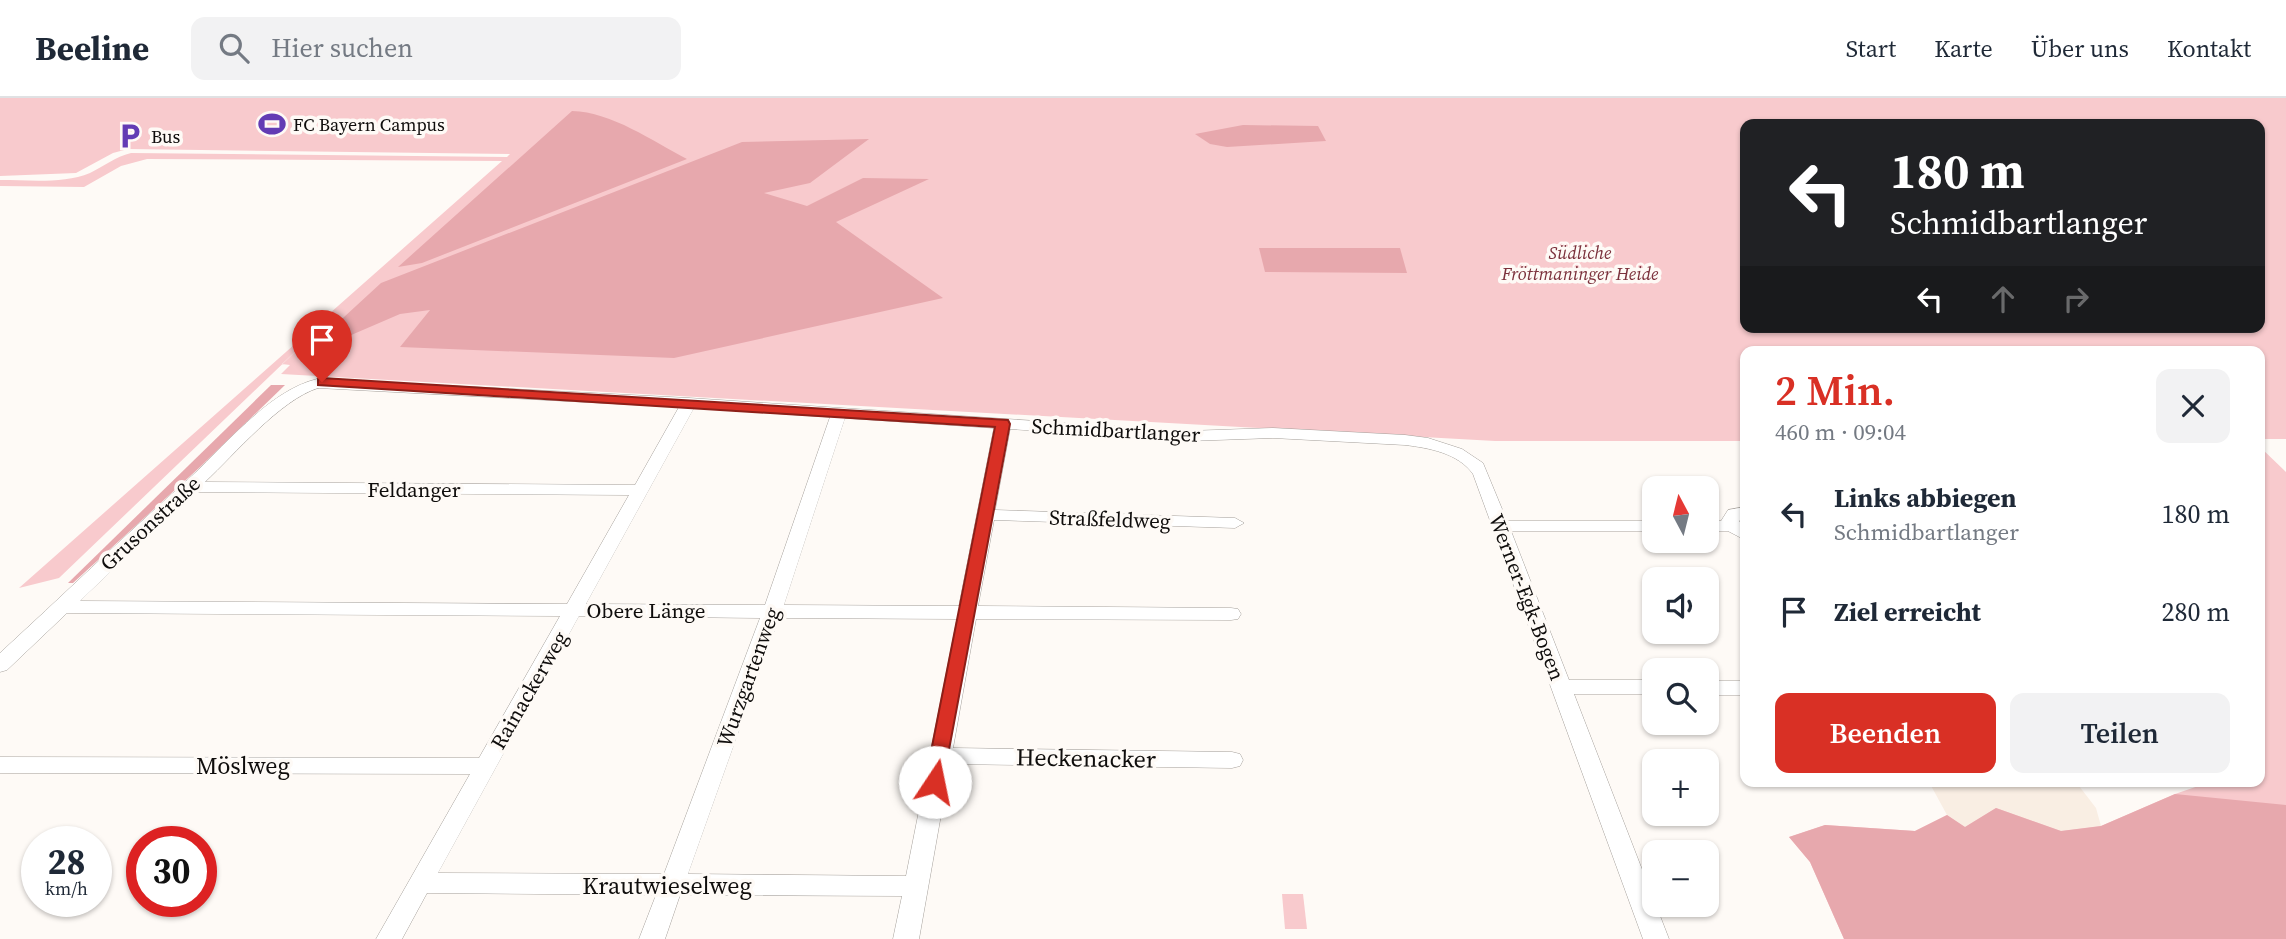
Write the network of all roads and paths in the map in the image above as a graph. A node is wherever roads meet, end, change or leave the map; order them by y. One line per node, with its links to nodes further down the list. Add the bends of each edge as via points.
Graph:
1 (304, 386): 2 (street, Schmidbartlanger, via 322,382); 6 (street, Grusonstraße)
2 (689, 403): 3 (street, Schmidbartlanger); 7 (street, Rainackerweg)
3 (839, 412): 4 (street, Schmidbartlanger); 17 (street, Wurzgartenweg)
4 (1003, 424): 5 (street, Schmidbartlanger, via 1188,436); 9 (street)
5 (1259, 434): 11 (street, Werner-Egk-Bogen, via 1405,440 1441,446 1477,467)
6 (188, 487): 7 (street, Feldanger); 15 (street, Grusonstraße)
7 (640, 490): 16 (street, Rainackerweg)
8 (1740, 514): 14 (street, via 1731,517)
9 (986, 515): 10 (street, Straßfeldweg); 18 (street)
10 (1234, 523)
11 (1500, 526): 12 (street); 21 (street, Werner-Egk-Bogen)
12 (1642, 526)
13 (1719, 528): 14 (street)
14 (1738, 530)
15 (62, 607): 16 (street, Obere Länge); 20 (street, Grusonstraße)
16 (574, 610): 17 (street, Obere Länge); 28 (street, Rainackerweg)
17 (772, 611): 18 (street, Obere Länge); 30 (street, Wurzgartenweg)
18 (967, 612): 19 (street, Obere Länge); 25 (street)
19 (1231, 614)
20 (0, 665)
21 (1561, 687): 22 (street); 35 (street, Werner-Egk-Bogen)
22 (1642, 687)
23 (1719, 688): 24 (street)
24 (1740, 688)
25 (940, 756): 26 (street, Heckenacker); 31 (street)
26 (1232, 760)
27 (0, 765): 28 (street, Möslweg)
28 (486, 766): 29 (street, Rainackerweg)
29 (420, 883): 30 (street, Krautwieselweg); 32 (street, Rainackerweg)
30 (672, 884): 31 (street, Krautwieselweg); 33 (street, Wurzgartenweg)
31 (915, 886): 34 (street)
32 (388, 939)
33 (652, 939)
34 (906, 939)
35 (1656, 939)

